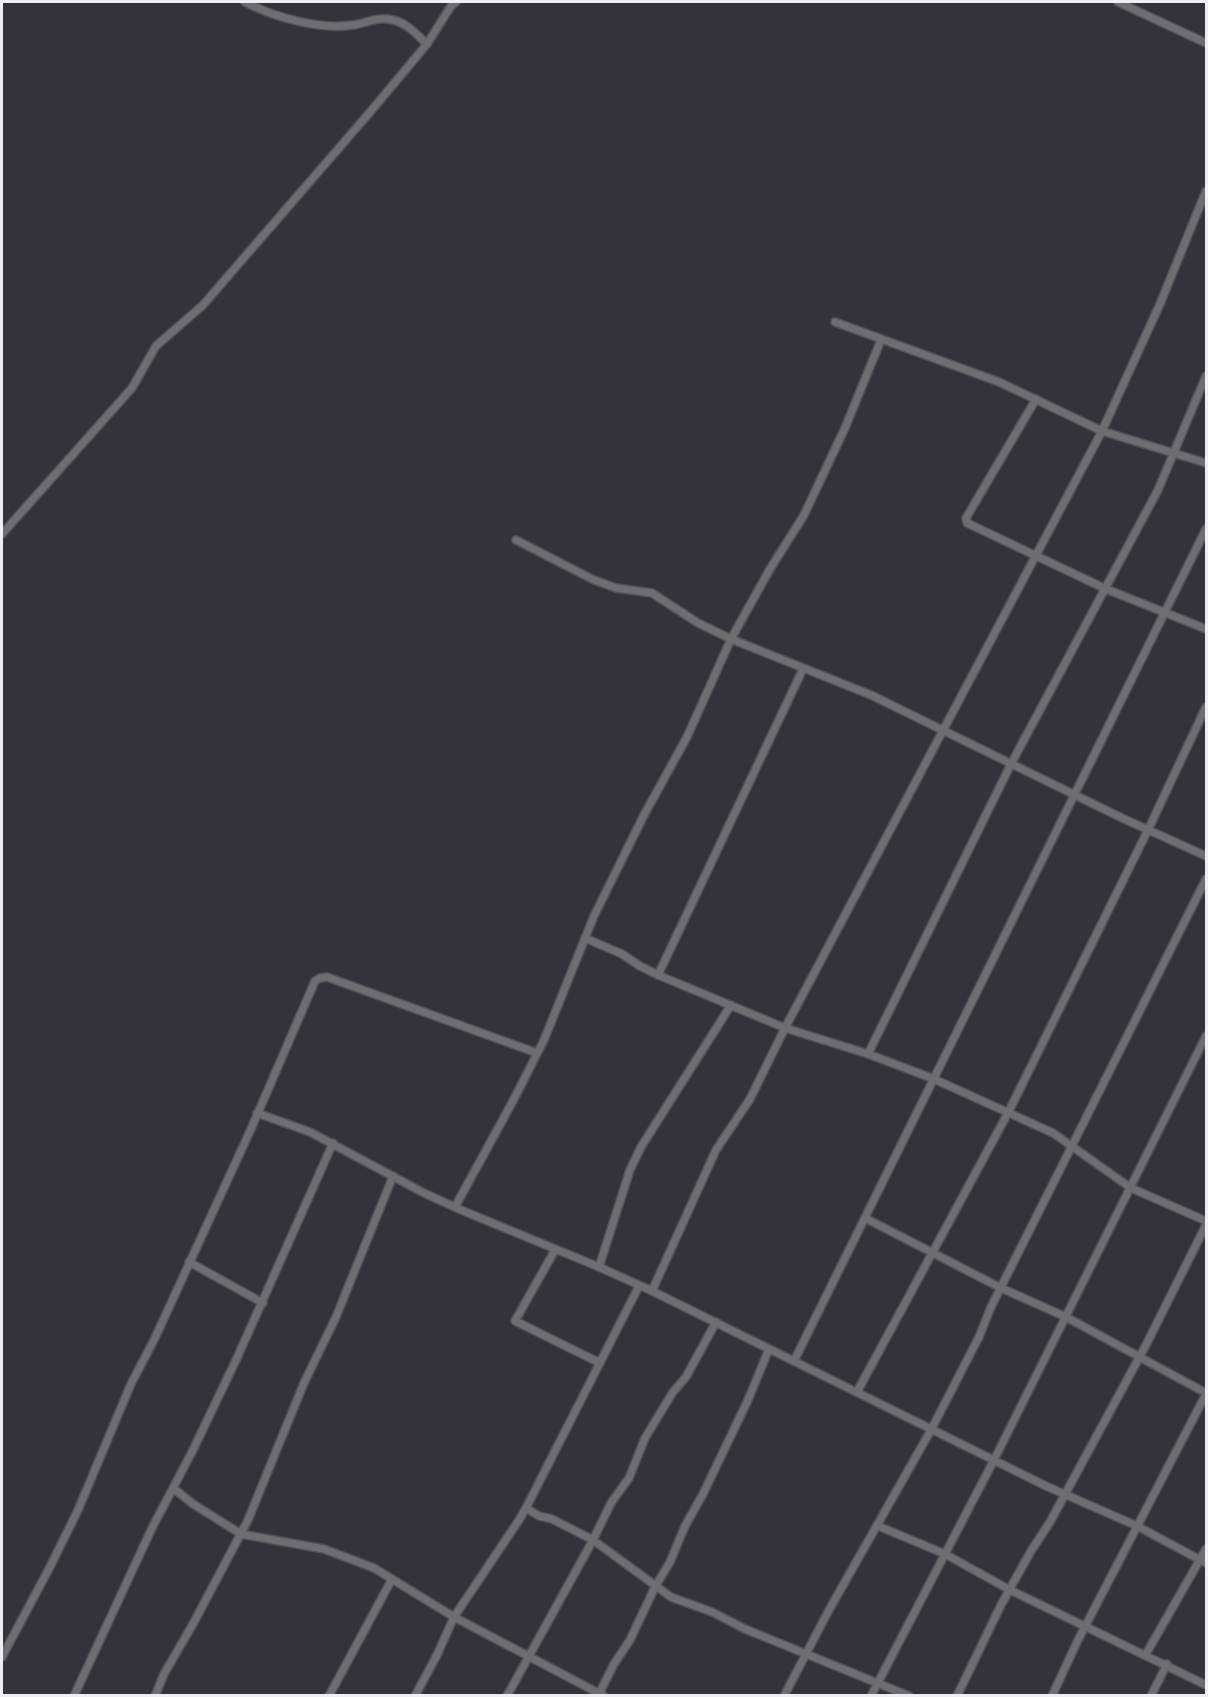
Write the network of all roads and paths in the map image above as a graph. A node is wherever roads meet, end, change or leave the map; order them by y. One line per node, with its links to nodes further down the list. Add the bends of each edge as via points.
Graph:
1 (245, 2): 5 (street, via 289,19 325,25 352,26 379,18 393,20)
2 (456, 2): 5 (street)
3 (1118, 2): 4 (street)
4 (1206, 43)
5 (427, 44): 17 (street, via 203,305 156,346 132,388)
6 (1206, 191): 7 (street)
7 (1199, 208): 8 (street); 13 (street)
8 (1206, 211)
9 (835, 322): 10 (street)
10 (881, 340): 12 (street); 23 (street, via 804,515)
11 (1206, 376): 14 (street)
12 (1036, 399): 13 (street); 19 (street, via 966,518 967,523)
13 (1102, 431): 14 (street); 19 (street)
14 (1174, 453): 15 (street); 20 (street)
15 (1206, 463)
16 (1206, 529): 21 (street)
17 (2, 534)
18 (516, 540): 23 (street, via 605,584 652,593)
19 (1037, 555): 20 (street); 26 (street)
20 (1107, 589): 21 (street); 27 (street)
21 (1166, 612): 22 (street); 28 (street)
22 (1206, 629)
23 (731, 639): 24 (street); 32 (street, via 687,737 644,815)
24 (803, 669): 26 (street, via 871,695); 33 (street)
25 (1206, 707): 29 (street)
26 (943, 730): 27 (street); 35 (street)
27 (1011, 764): 28 (street); 38 (street)
28 (1075, 795): 29 (street); 39 (street)
29 (1148, 830): 30 (street); 41 (street)
30 (1206, 856)
31 (1206, 879): 43 (street)
32 (585, 938): 33 (street); 37 (street)
33 (658, 975): 34 (street)
34 (731, 1005): 35 (street); 52 (street, via 641,1147)
35 (785, 1028): 38 (street); 55 (street, via 750,1099 716,1150)
36 (1206, 1036): 45 (street)
37 (537, 1053): 40 (street, via 385,996 320,978 315,981); 46 (street)
38 (868, 1054): 39 (street)
39 (934, 1079): 41 (street); 47 (street)
40 (257, 1113): 42 (street); 51 (street)
41 (1008, 1113): 43 (street); 50 (street)
42 (333, 1143): 44 (street); 56 (street)
43 (1072, 1146): 45 (street); 54 (street)
44 (393, 1176): 46 (street); 72 (street)
45 (1131, 1188): 48 (street); 57 (street)
46 (455, 1207): 49 (street)
47 (865, 1218): 50 (street); 61 (street)
48 (1206, 1223): 60 (street)
49 (555, 1250): 52 (street); 62 (street, via 515,1321)
50 (933, 1252): 54 (street); 63 (street)
51 (189, 1262): 56 (street); 85 (street, via 131,1384 78,1510)
52 (598, 1267): 53 (street)
53 (639, 1286): 55 (street); 62 (street)
54 (1001, 1288): 57 (street); 65 (street)
55 (652, 1292): 58 (street)
56 (263, 1304): 67 (street)
57 (1066, 1317): 60 (street); 66 (street)
58 (716, 1323): 59 (street); 73 (street, via 645,1438 629,1478 611,1503)
59 (770, 1349): 61 (street); 78 (street, via 727,1445)
60 (1139, 1358): 64 (street); 68 (street)
61 (795, 1361): 63 (street)
62 (600, 1362): 69 (street)
63 (857, 1392): 65 (street)
64 (1206, 1394): 71 (street)
65 (931, 1430): 66 (street); 70 (street)
66 (994, 1461): 68 (street); 75 (street)
67 (172, 1488): 72 (street); 89 (street)
68 (1066, 1494): 71 (street); 79 (street)
69 (526, 1508): 73 (street); 80 (street)
70 (878, 1526): 75 (street); 82 (street)
71 (1137, 1526): 76 (street); 81 (street)
72 (241, 1534): 77 (street, via 324,1549); 90 (street)
73 (593, 1540): 78 (street); 84 (street)
74 (1206, 1550): 76 (street)
75 (945, 1554): 79 (street); 87 (street)
76 (1204, 1562): 83 (street)
77 (392, 1579): 80 (street); 91 (street)
78 (655, 1587): 82 (street); 94 (street)
79 (1010, 1590): 81 (street); 98 (street)
80 (454, 1617): 84 (street); 92 (street)
81 (1086, 1626): 83 (street); 99 (street)
82 (806, 1653): 87 (street); 95 (street)
83 (1146, 1654): 86 (street)
84 (530, 1656): 93 (street); 94 (street)
85 (2, 1657)
86 (1167, 1664): 88 (street); 100 (street)
87 (877, 1684): 96 (street); 97 (street)
88 (1206, 1685)
89 (74, 1695)
90 (155, 1695)
91 (329, 1695)
92 (415, 1695)
93 (507, 1695)
94 (600, 1695)
95 (784, 1695)
96 (871, 1695)
97 (909, 1695)
98 (957, 1695)
99 (1052, 1695)
100 (1151, 1695)

